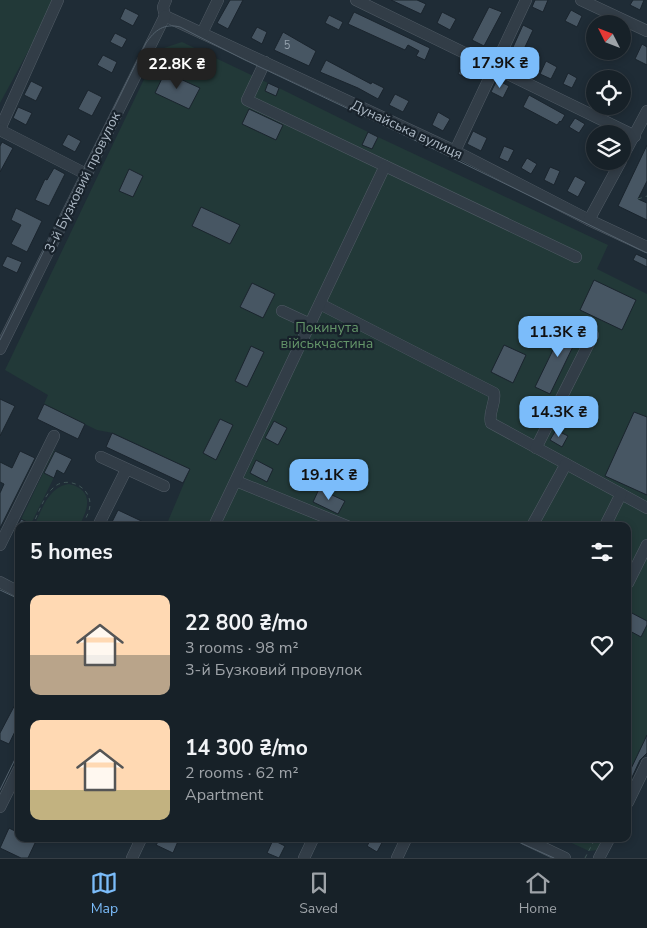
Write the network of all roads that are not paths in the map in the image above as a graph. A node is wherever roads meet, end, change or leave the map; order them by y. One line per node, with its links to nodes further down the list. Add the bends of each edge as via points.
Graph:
1 (58, 0): 13 (street)
2 (166, 0): 7 (street, via 163,7)
3 (218, 0): 9 (street)
4 (356, 0): 11 (street)
5 (526, 0): 11 (street)
6 (581, 0): 8 (street)
7 (165, 16): 9 (street, Дунайська вулиця); 19 (street, 3-й Бузковий провулок)
8 (647, 31)
9 (202, 33): 10 (street, Дунайська вулиця)
10 (265, 62): 16 (street, Дунайська вулиця); 17 (street, via 247,100)
11 (495, 67): 14 (street); 16 (street)
12 (647, 111): 14 (street)
13 (0, 130): 19 (street)
14 (635, 136): 15 (street)
15 (631, 143)
16 (455, 151): 20 (street, Дунайська вулиця)
17 (385, 166): 22 (street); 23 (street)
18 (616, 170): 20 (street)
19 (86, 174): 27 (street, 3-й Бузковий провулок)
20 (589, 220): 21 (street, Дунайська вулиця)
21 (647, 247)
22 (576, 257)
23 (320, 304): 25 (street); 29 (street, via 494,393 489,416 491,423)
24 (282, 311): 25 (street)
25 (310, 324): 33 (street)
26 (593, 335): 29 (street)
27 (0, 349)
28 (54, 436): 42 (street)
29 (536, 448): 31 (street)
30 (101, 457): 32 (street)
31 (566, 464): 35 (street); 40 (street)
32 (126, 470): 34 (street); 37 (street)
33 (236, 482): 38 (street); 39 (street)
34 (164, 486)
35 (621, 494): 36 (street); 41 (street)
36 (647, 508)
37 (100, 522)
38 (216, 522)
39 (337, 522)
40 (534, 522)
41 (607, 522)
42 (0, 545)
43 (647, 545): 44 (street)
44 (631, 577)
45 (0, 582): 46 (street)
46 (15, 590)
47 (647, 763): 49 (street)
48 (15, 777): 50 (street)
49 (631, 796)
50 (0, 807)
51 (140, 842): 56 (street)
52 (312, 842): 57 (street)
53 (405, 842): 58 (street)
54 (531, 842): 59 (street)
55 (607, 842): 60 (street)
56 (132, 858)
57 (304, 858)
58 (397, 858)
59 (564, 858)
60 (599, 858)

